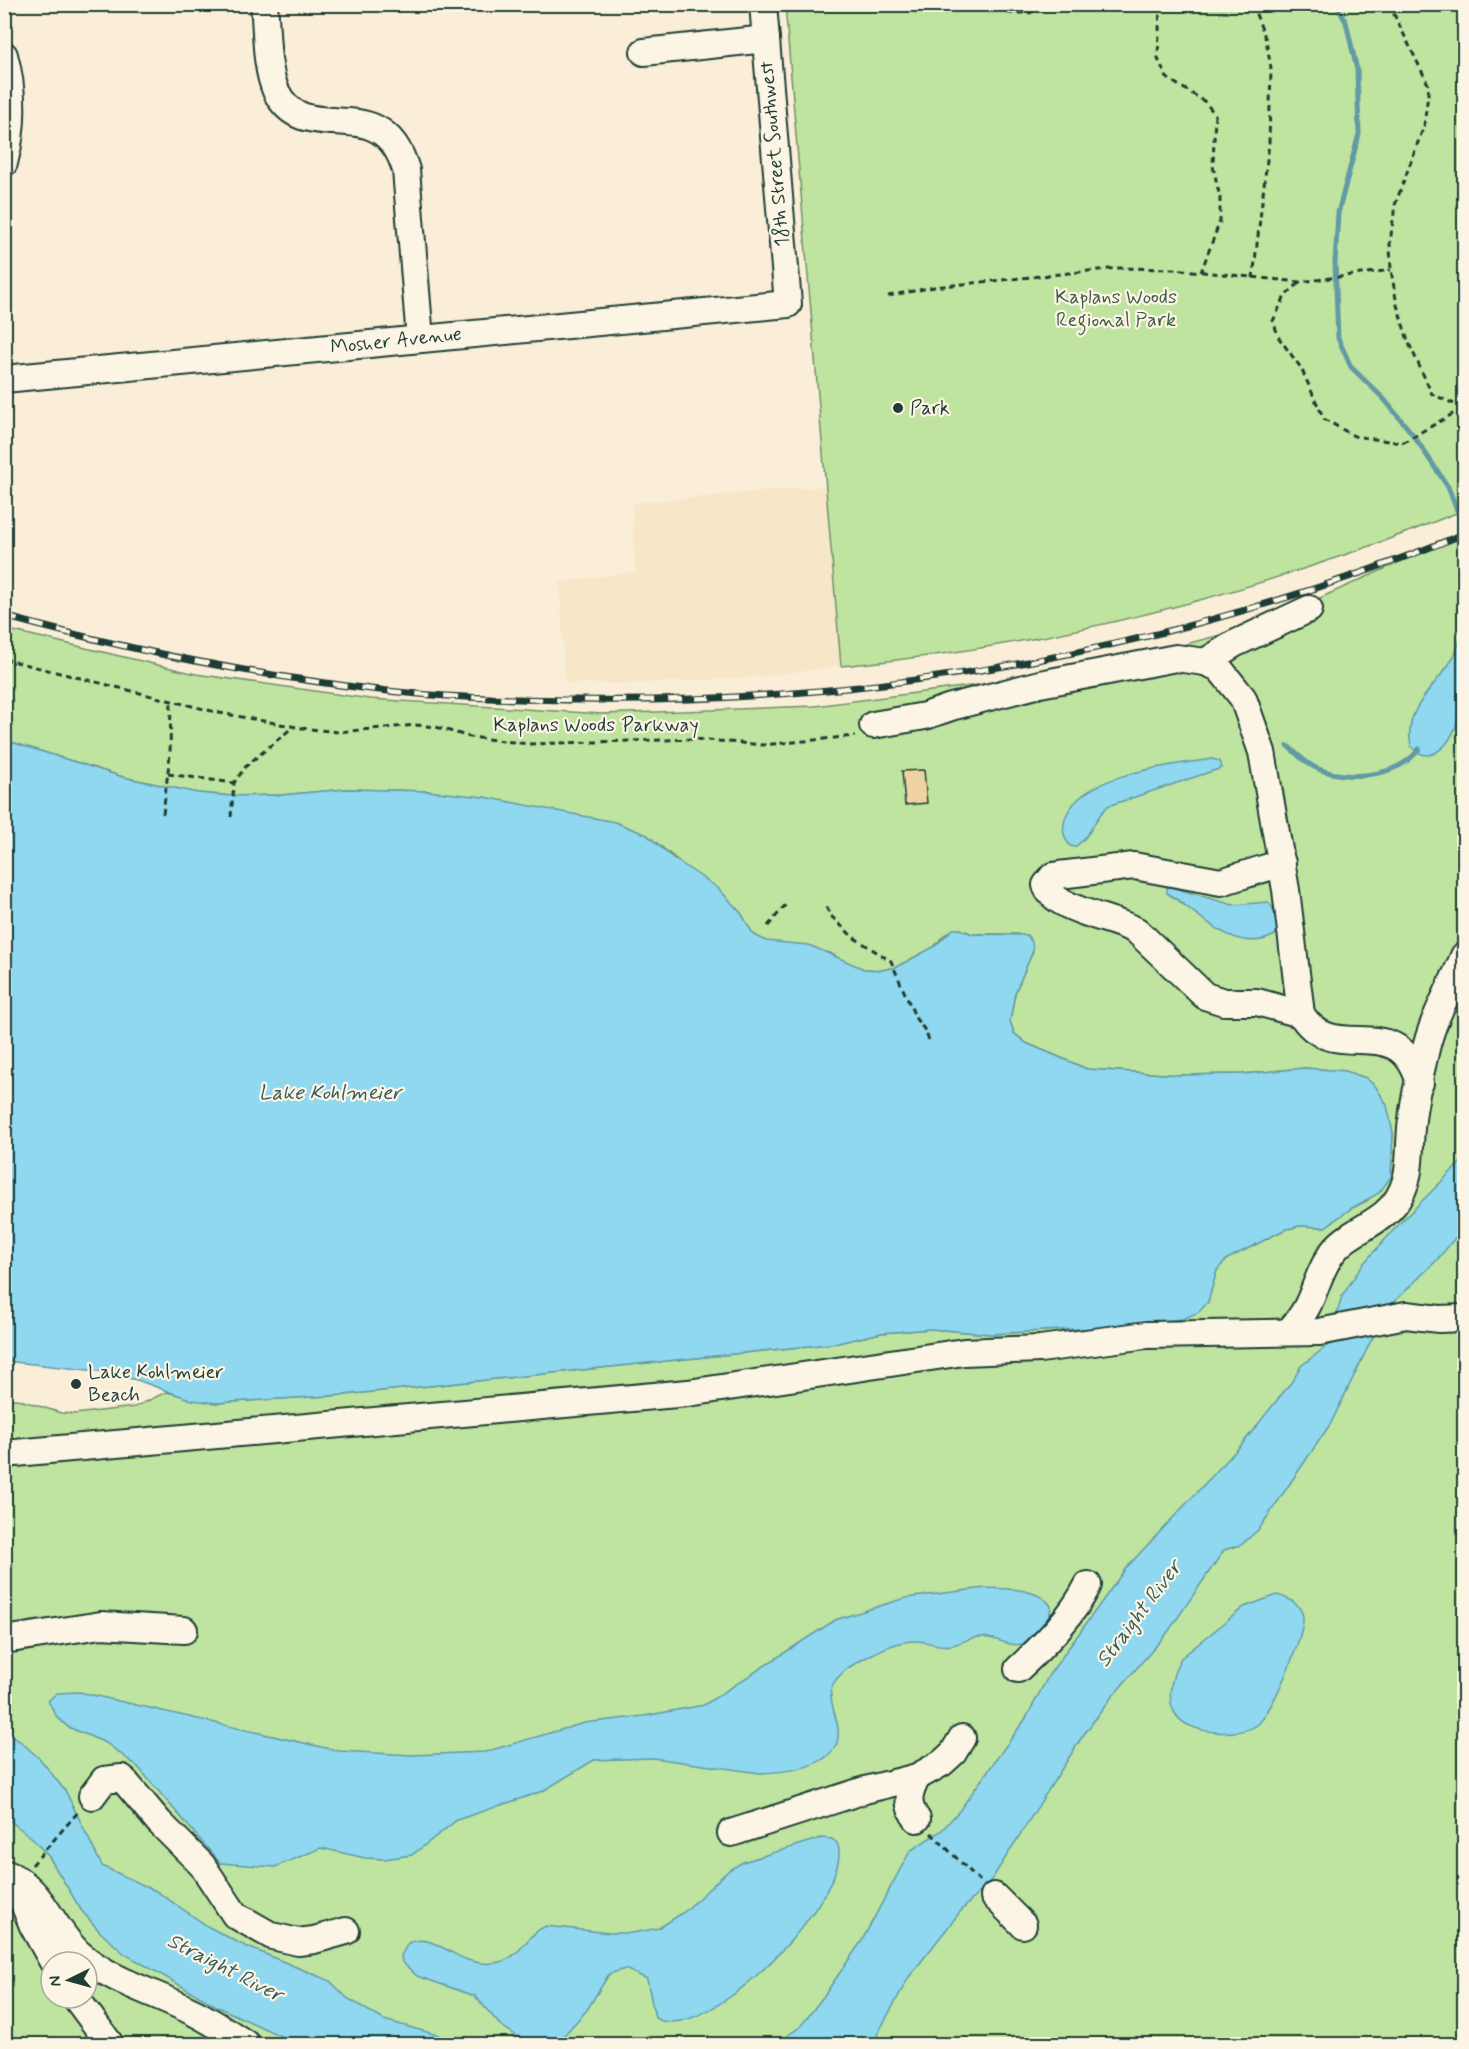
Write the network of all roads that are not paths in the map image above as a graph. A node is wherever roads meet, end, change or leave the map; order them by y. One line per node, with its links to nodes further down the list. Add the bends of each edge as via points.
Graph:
1 (264, 4): 8 (street, via 271,77 288,106 314,120 369,124 382,132 401,155 406,170)
2 (763, 4): 3 (street, 18th Street Southwest)
3 (766, 39): 4 (street); 7 (street, 18th Street Southwest)
4 (644, 52)
5 (4, 55): 6 (street, via 13,100)
6 (4, 163)
7 (788, 304): 8 (street, Mosher Avenue)
8 (420, 339): 10 (street, Mosher Avenue)
9 (4, 370): 10 (street)
10 (5, 379)
11 (1309, 609): 12 (street)
12 (1205, 662): 13 (street, via 1190,658 1156,662 1040,684); 14 (street, via 1219,668 1243,698 1262,752)
13 (868, 730)
14 (1282, 863): 16 (street); 16 (street, via 1221,882 1124,866 1059,875 1046,885 1052,896 1065,904 1137,931 1205,996 1224,1002 1257,1002)
15 (1464, 956): 17 (street, via 1428,1037)
16 (1301, 1014): 17 (street, via 1312,1028 1329,1038 1396,1047 1411,1059)
17 (1420, 1083): 19 (street, via 1412,1119 1410,1166 1401,1195 1378,1220 1336,1247 1308,1310)
18 (1464, 1318): 19 (street, via 1391,1317 1319,1332)
19 (1288, 1332): 20 (street, via 1148,1335 1040,1349 964,1352 677,1394)
20 (4, 1454)
21 (1082, 1596): 24 (street, via 1045,1644)
22 (184, 1630): 23 (street, via 101,1625)
23 (4, 1640)
24 (1018, 1669)
25 (962, 1738): 26 (street, via 942,1763)
26 (917, 1777): 28 (street, via 908,1797); 29 (street)
27 (92, 1796): 34 (street, via 104,1780 122,1778 202,1865 235,1915 254,1927 298,1942)
28 (917, 1819)
29 (731, 1833)
30 (4, 1873): 38 (street, via 19,1878 31,1889 60,1932 96,1967 191,2011)
31 (20, 1894): 35 (street)
32 (994, 1896): 33 (street)
33 (1023, 1925)
34 (346, 1930)
35 (46, 1950)
36 (85, 2010): 37 (street)
37 (110, 2044)
38 (246, 2044)

